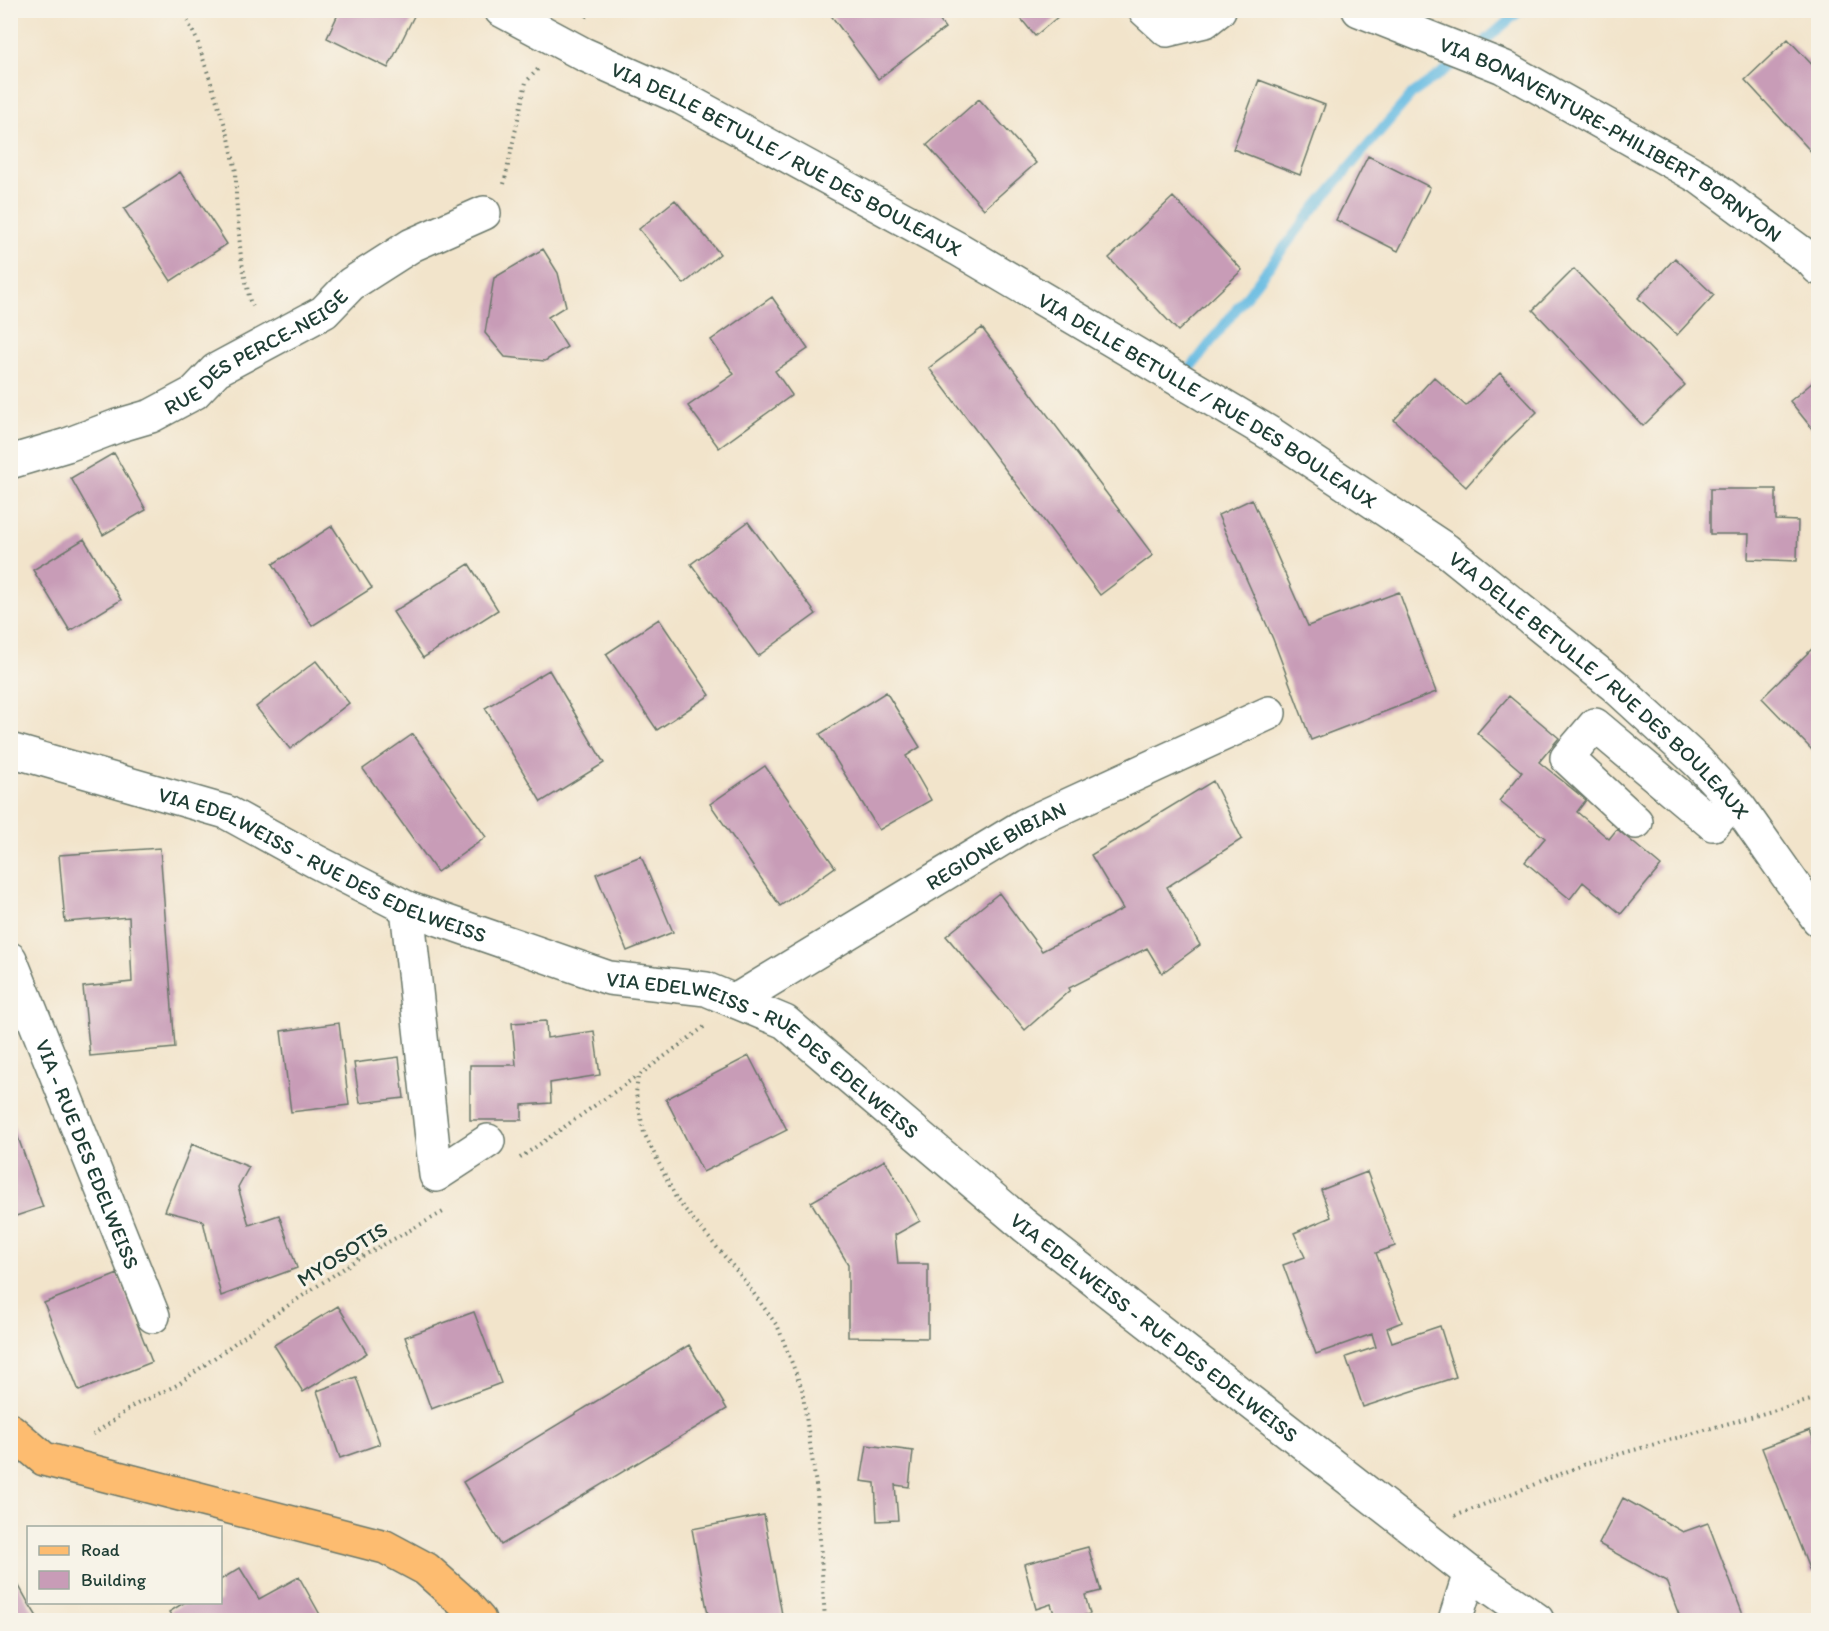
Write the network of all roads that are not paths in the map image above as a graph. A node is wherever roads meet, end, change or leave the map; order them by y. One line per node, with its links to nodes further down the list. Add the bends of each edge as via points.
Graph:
1 (501, 10): 10 (street, VIA DELLE BETULLE / RUE DES BOULEAUX, via 682,98 960,250 1271,434 1446,550 1615,686 1698,762)
2 (1145, 10): 3 (street, via 1167,30 1205,21)
3 (1219, 10)
4 (1359, 10): 6 (street, VIA BONAVENTURE-PHILIBERT BORNYON, via 1524,78 1699,177)
5 (484, 213): 7 (street, RUE DES PERCE-NEIGE, via 412,244 351,284 324,312 216,370 194,393 151,416)
6 (1818, 268)
7 (10, 462)
8 (1269, 713): 15 (street, REGIONE BIBIAN, via 1025,825)
9 (10, 750): 12 (street, VIA EDELWEISS - RUE DES EDELWEISS, via 226,812)
10 (1734, 801): 11 (street, via 1713,824 1595,725 1567,758); 13 (street, VIA DELLE BETULLE / RUE DES BOULEAUX)
11 (1636, 822)
12 (407, 908): 15 (street, VIA EDELWEISS - RUE DES EDELWEISS, via 609,978 706,989); 16 (street, via 436,1175)
13 (1818, 919)
14 (10, 959): 17 (street, VIA - RUE DES EDELWEISS)
15 (735, 1001): 19 (street, VIA EDELWEISS - RUE DES EDELWEISS, via 785,1022 1025,1226)
16 (488, 1141)
17 (153, 1316)
18 (10, 1430): 20 (main road, via 44,1459 385,1548 426,1569)
19 (1470, 1573): 21 (street); 22 (street, VIA EDELWEISS - RUE DES EDELWEISS)
20 (479, 1620)
21 (1455, 1620)
22 (1537, 1620)

